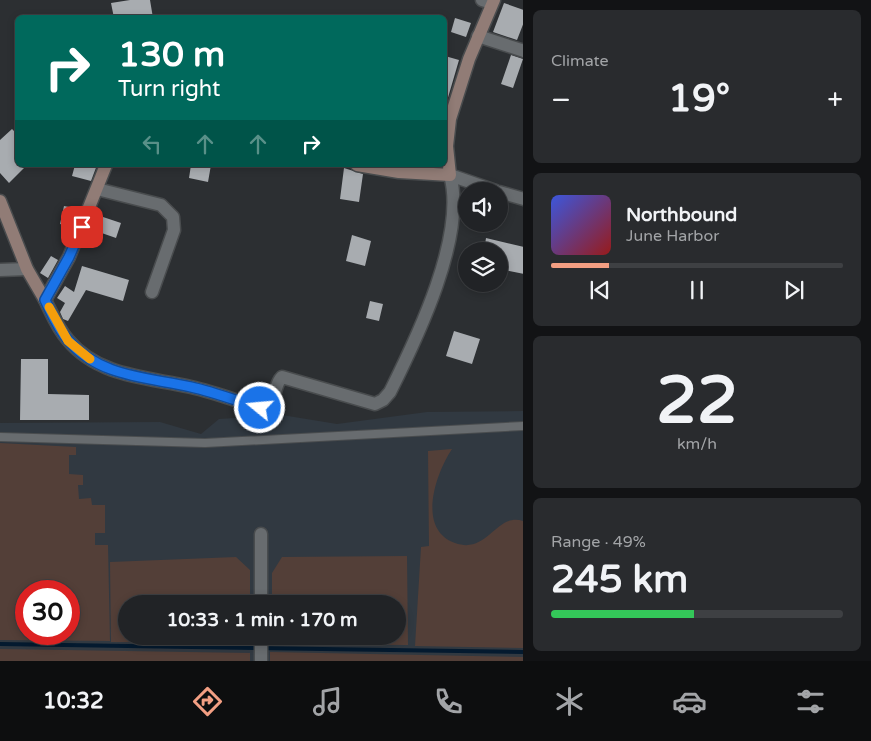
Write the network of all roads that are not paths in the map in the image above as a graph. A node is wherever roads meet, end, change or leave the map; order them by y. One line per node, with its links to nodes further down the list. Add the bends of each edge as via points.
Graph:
1 (489, 1): 2 (street)
2 (478, 36): 3 (street); 6 (street, via 450,119 447,146)
3 (523, 51)
4 (105, 167): 8 (street)
5 (369, 167): 6 (street)
6 (450, 175): 7 (street); 15 (street, via 454,202 440,274 420,332 390,392 375,404 282,377 275,397 268,406 260,408 192,387 103,367 68,341)
7 (469, 182)
8 (97, 190): 14 (street, via 161,205 173,217 174,230); 15 (street, via 69,257)
9 (508, 195): 10 (street)
10 (523, 199)
11 (0, 201): 12 (street)
12 (27, 269): 13 (street); 15 (street)
13 (0, 270)
14 (152, 292)
15 (45, 300)
16 (523, 426): 17 (lane, via 205,443)
17 (0, 437)
18 (261, 534): 19 (street)
19 (261, 595)

